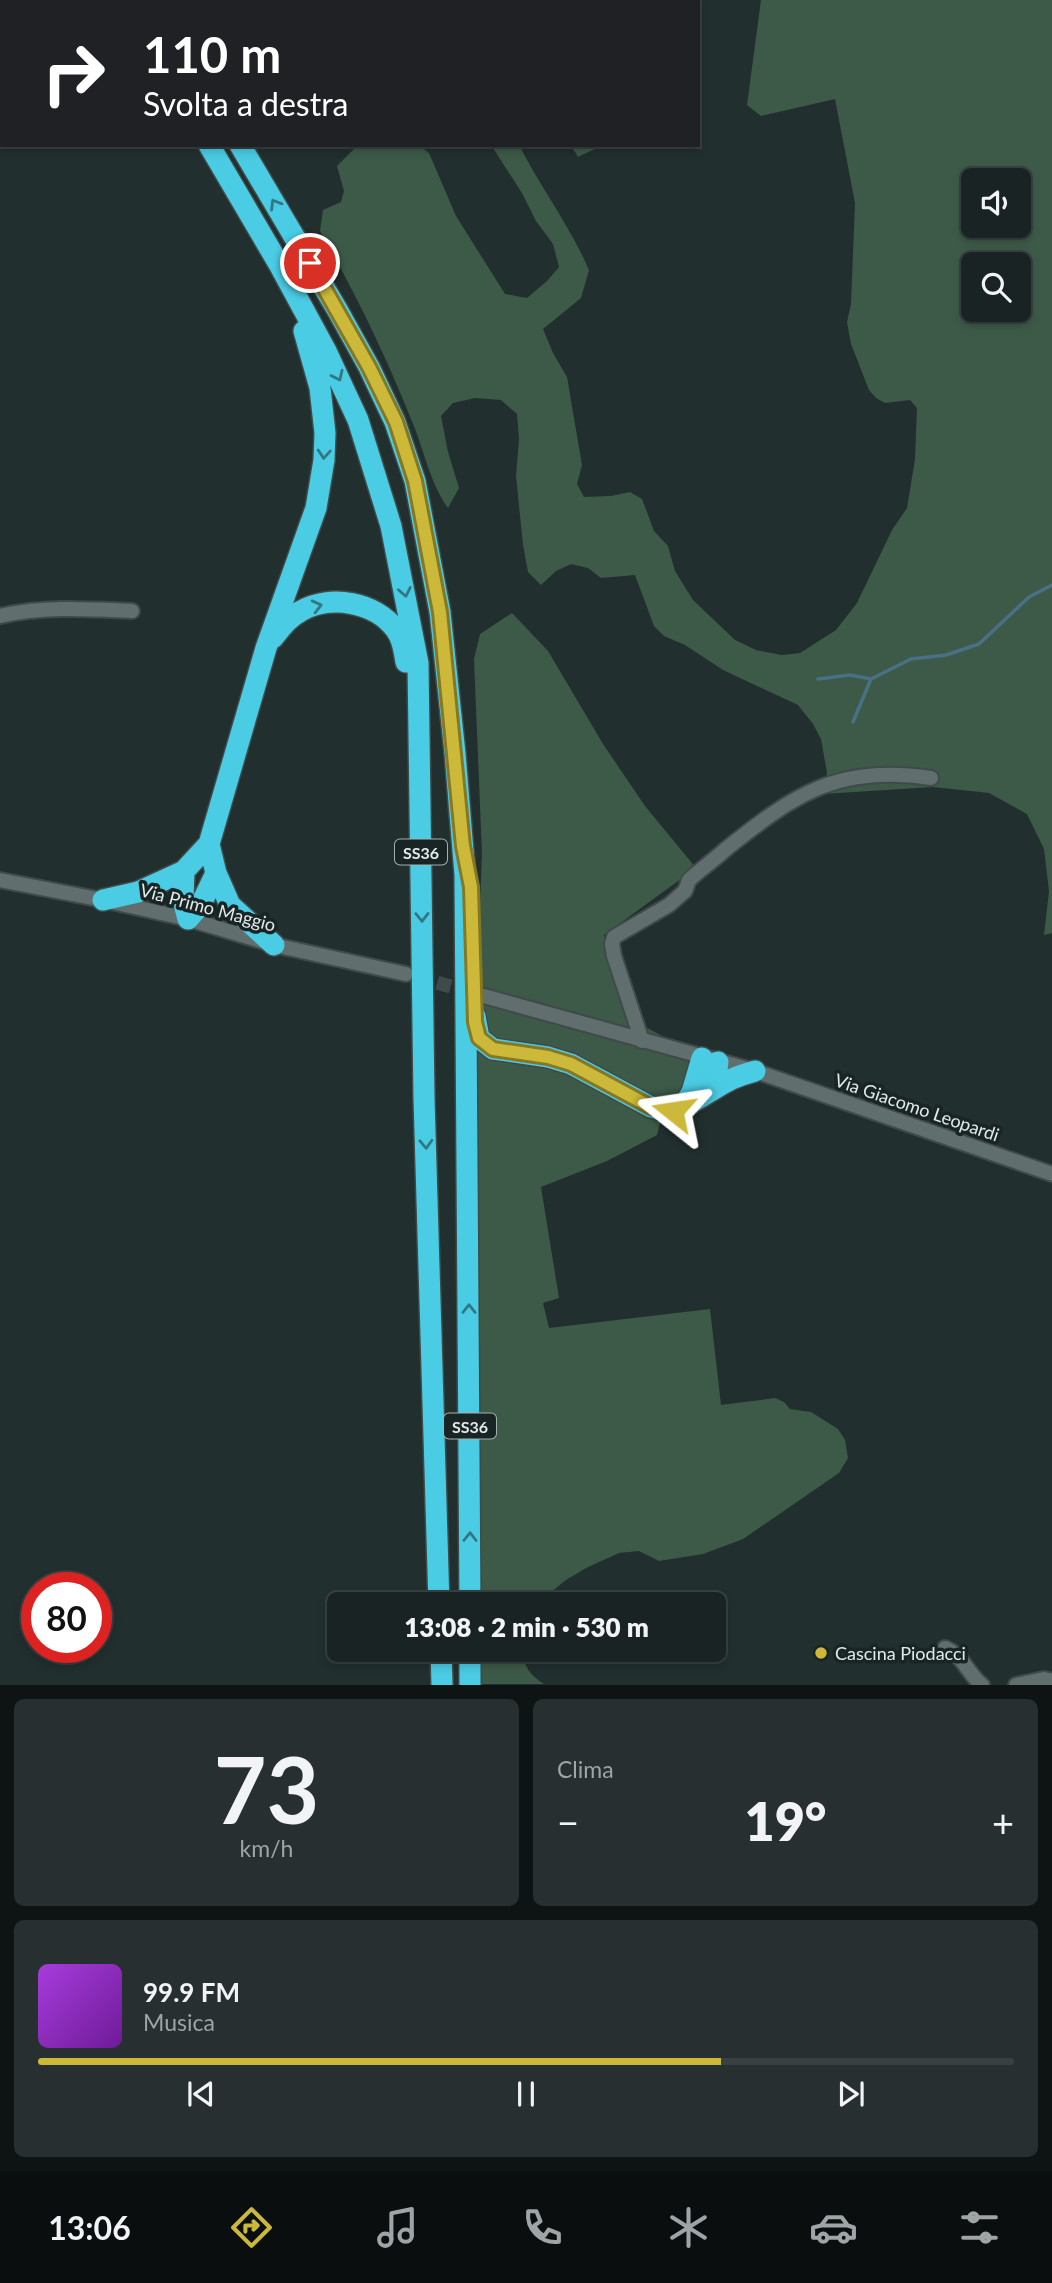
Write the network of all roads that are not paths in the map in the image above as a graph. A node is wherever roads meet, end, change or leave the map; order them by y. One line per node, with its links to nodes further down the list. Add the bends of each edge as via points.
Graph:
1 (203, 147): 6 (highway, one-way to 6, via 304,331 323,408 324,460 316,508)
2 (210, 147): 11 (highway, SS36, one-way to 11, via 326,351 358,420 391,526 418,663)
3 (241, 147): 9 (highway, SS36, one-way to 3, via 440,612 415,481 396,422 369,367)
4 (132, 611): 5 (street, via 71,608)
5 (0, 616)
6 (266, 648): 8 (highway); 11 (highway, one-way to 11, via 301,610 324,604 366,607 396,630 407,669 411,791)
7 (931, 778): 19 (street, via 847,778 816,788 751,828 689,880 685,891 668,905 614,937 614,956)
8 (209, 844): 10 (highway); 12 (highway)
9 (463, 846): 20 (highway, via 471,887 477,1031 486,1045); 26 (highway, SS36)
10 (184, 871): 14 (highway, via 138,892); 15 (highway)
11 (422, 871): 27 (highway, SS36, one-way to 27)
12 (216, 873): 15 (highway); 16 (highway, via 230,905)
13 (0, 880): 14 (street, Via Primo Maggio)
14 (103, 900): 15 (street, Via Primo Maggio)
15 (188, 919): 16 (street, Via Primo Maggio)
16 (274, 945): 17 (street, Via Primo Maggio)
17 (406, 974)
18 (484, 996): 19 (street, Via Giacomo Leopardi)
19 (642, 1041): 21 (street, Via Giacomo Leopardi)
20 (507, 1052): 24 (highway, via 571,1064 663,1111); 26 (highway, via 487,1063 477,1080 477,1199)
21 (710, 1060): 22 (street, Via Giacomo Leopardi); 23 (highway); 24 (highway)
22 (762, 1074): 23 (highway, via 730,1079); 25 (street, Via Giacomo Leopardi)
23 (714, 1089): 24 (highway)
24 (683, 1107)
25 (1052, 1174)
26 (469, 1247): 28 (highway, SS36, one-way to 26)
27 (439, 1592)
28 (470, 1592)
29 (945, 1648): 35 (street, via 957,1653)
30 (441, 1662): 33 (highway)
31 (470, 1662): 34 (highway)
32 (1052, 1681): 36 (street)
33 (442, 1685)
34 (470, 1685)
35 (982, 1685)
36 (1016, 1685)

